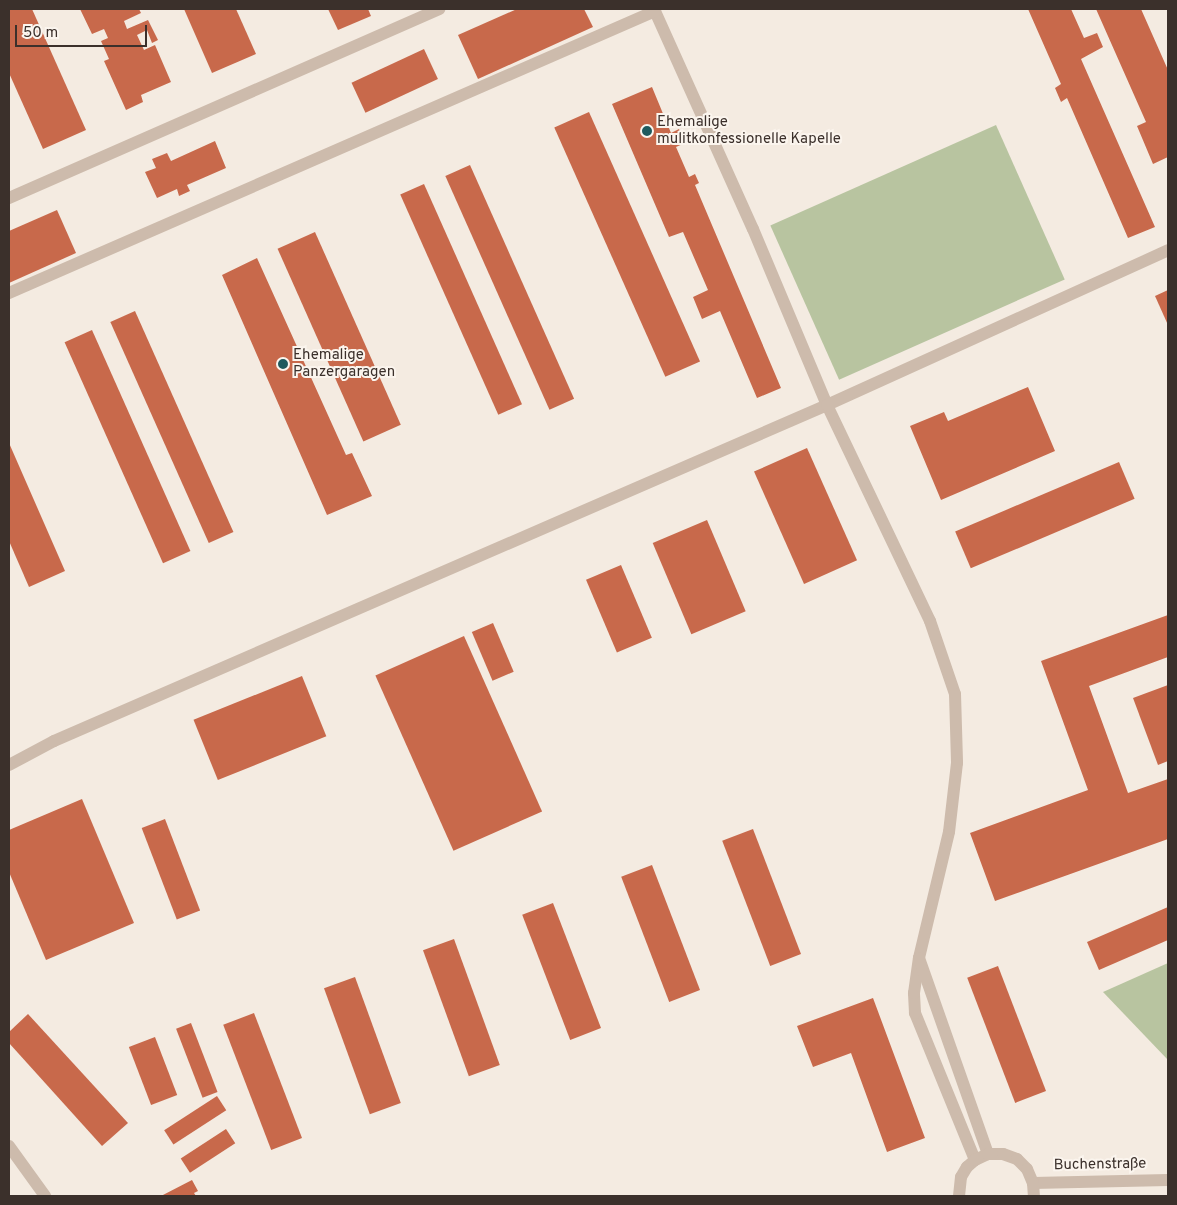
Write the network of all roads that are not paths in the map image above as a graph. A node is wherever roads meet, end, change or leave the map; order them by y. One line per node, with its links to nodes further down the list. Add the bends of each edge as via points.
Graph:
1 (438, 9): 3 (street)
2 (655, 10): 5 (street); 6 (street)
3 (9, 198)
4 (1168, 250): 6 (street)
5 (9, 293)
6 (827, 405): 7 (street, via 54,741); 8 (street, via 930,621 955,694 957,763 949,832)
7 (9, 765)
8 (919, 958): 10 (street); 11 (street, via 915,1013)
9 (9, 1146): 14 (street)
10 (988, 1154): 11 (street); 13 (street, via 1003,1154 1016,1159 1027,1169)
11 (974, 1160): 15 (street, via 961,1177)
12 (1168, 1180): 13 (street, Buchenstraße)
13 (1033, 1183): 16 (street)
14 (45, 1196)
15 (959, 1196)
16 (1034, 1196)

